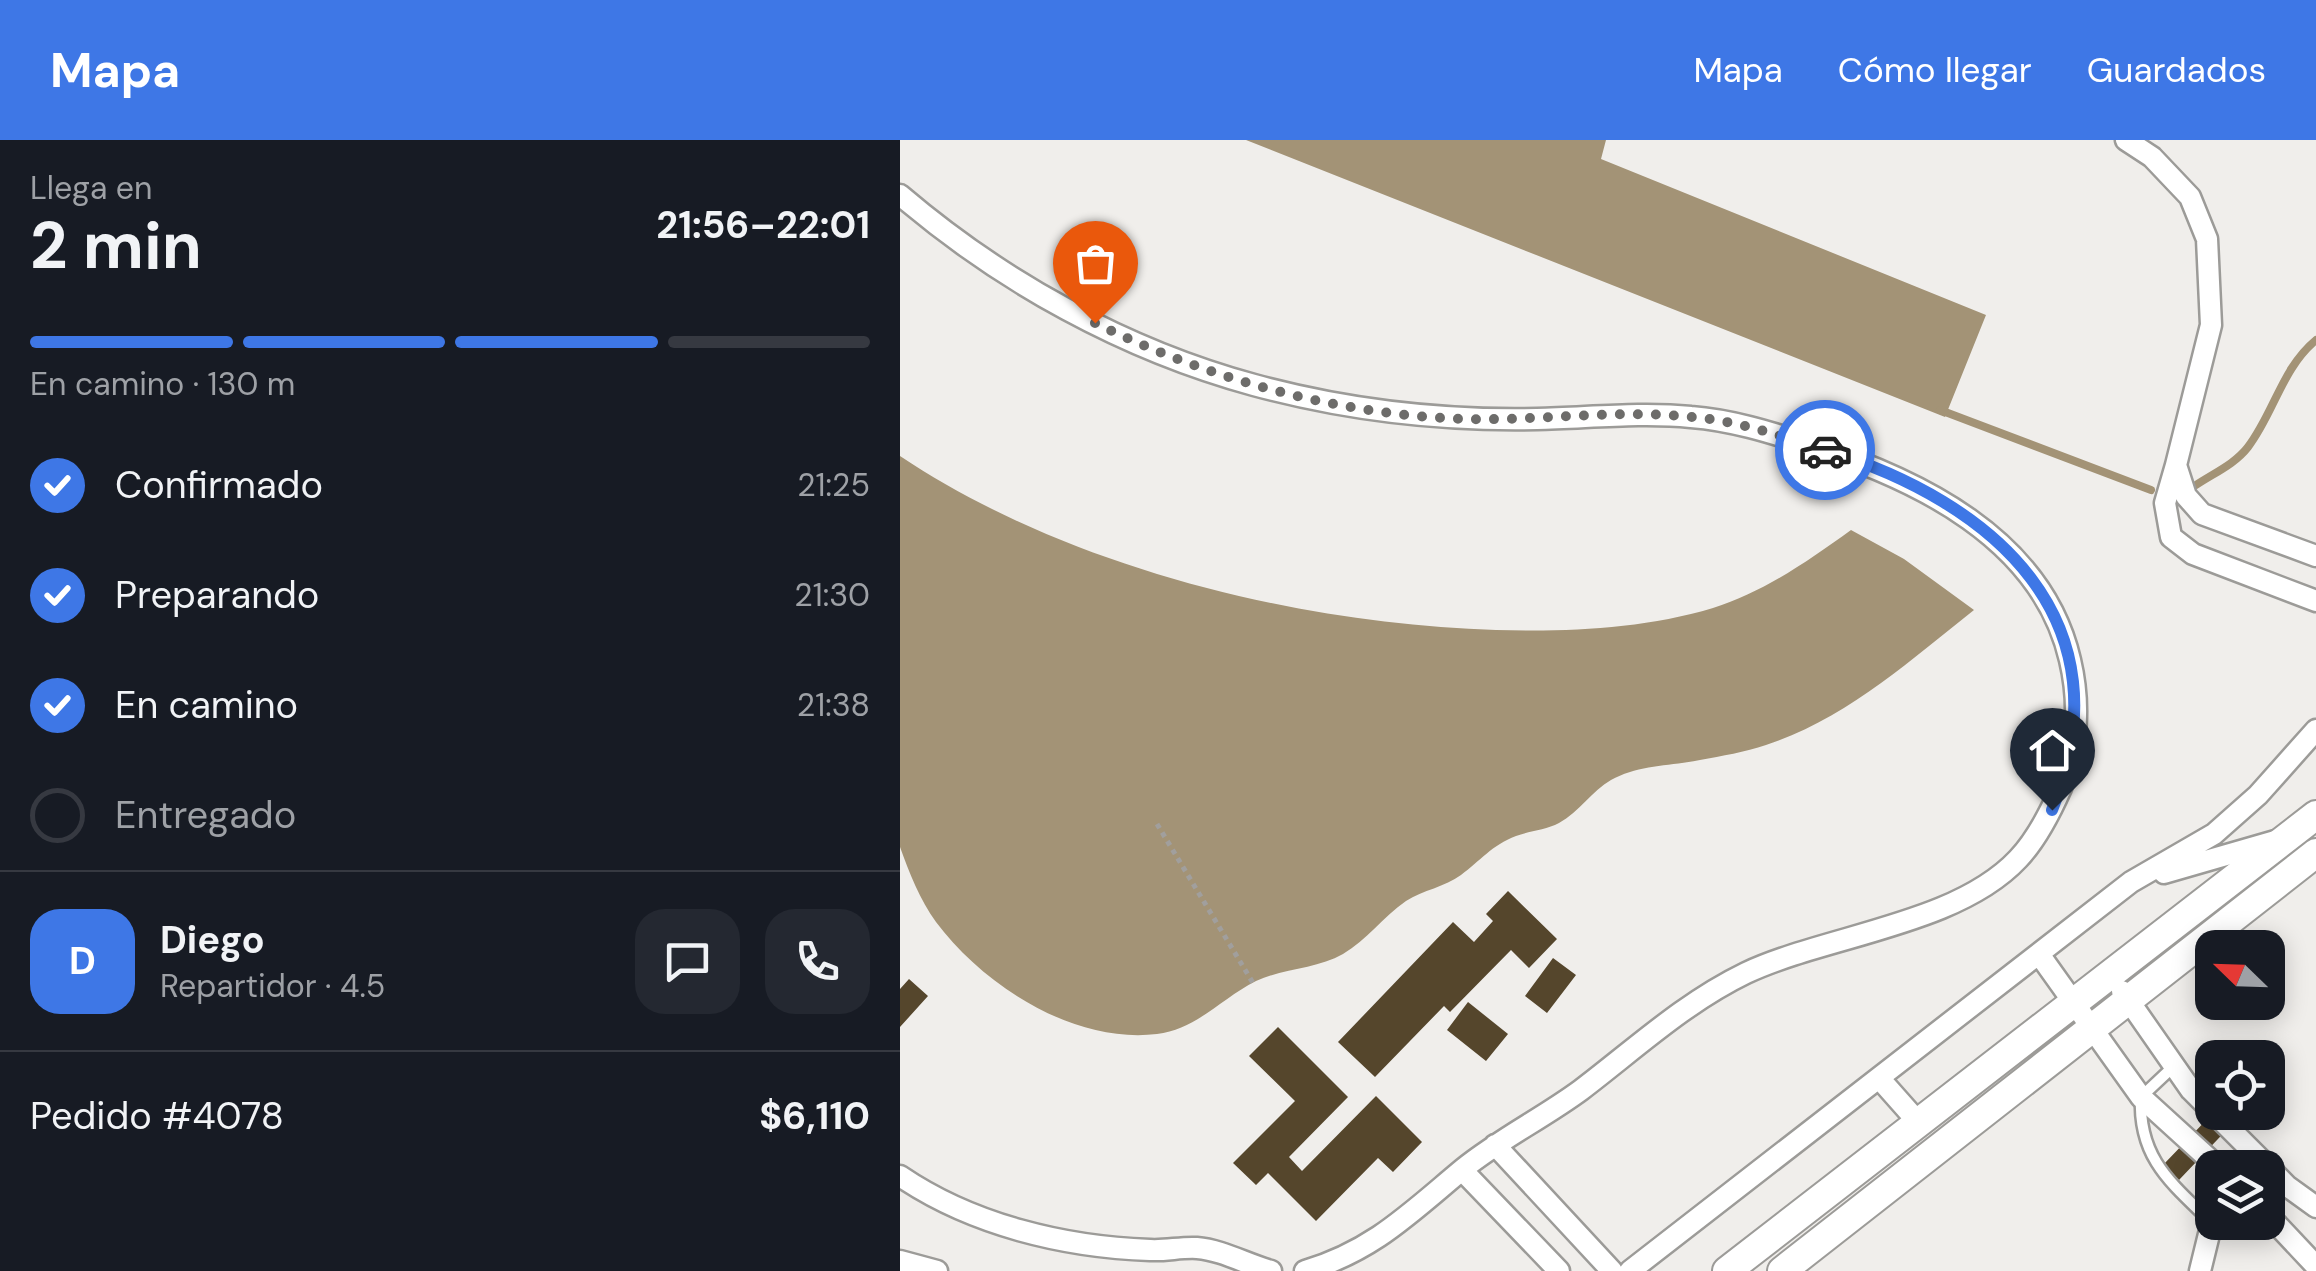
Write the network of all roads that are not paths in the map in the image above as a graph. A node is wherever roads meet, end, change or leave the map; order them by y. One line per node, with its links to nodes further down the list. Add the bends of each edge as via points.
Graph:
1 (2126, 140): 3 (street, via 2190,197 2206,239 2211,325)
2 (900, 195): 20 (street, via 988,262 1073,312 1248,383 1320,402 1458,418 1691,416 1836,453 1906,482 1963,516 2006,550 2045,595 2074,678 2074,742 2052,810 2018,859 1974,892 1938,908 1784,957 1729,983)
3 (2176, 465): 4 (street, via 2186,496 2202,514); 5 (street, via 2165,503 2171,537 2193,554)
4 (2316, 556)
5 (2316, 600)
6 (2316, 730): 10 (street, via 2214,834)
7 (2316, 814): 8 (main road)
8 (2287, 838): 10 (street); 12 (main road)
9 (2316, 853): 13 (main road)
10 (2131, 882): 11 (street)
11 (2039, 954): 14 (street); 17 (street)
12 (2111, 974): 13 (street); 14 (main road)
13 (2128, 1000): 15 (main road); 16 (street)
14 (2072, 1003): 15 (street); 19 (main road)
15 (2090, 1030): 18 (street); 39 (main road)
16 (2172, 1067): 18 (lane); 22 (street)
17 (1879, 1078): 19 (street); 37 (street)
18 (2141, 1097): 21 (street); 26 (lane, via 2144,1139 2162,1174)
19 (1918, 1122): 38 (main road)
20 (1495, 1144): 23 (street); 36 (street)
21 (2199, 1150)
22 (2240, 1150)
23 (1462, 1170): 34 (street, via 1373,1243); 35 (street)
24 (900, 1176): 33 (street, via 962,1209 1037,1234 1100,1247 1196,1248)
25 (2285, 1186): 27 (street)
26 (2195, 1206)
27 (2313, 1206): 28 (street)
28 (2286, 1234): 31 (street)
29 (2210, 1240): 40 (street)
30 (900, 1261): 32 (street)
31 (2316, 1266)
32 (936, 1271)
33 (1270, 1271)
34 (1305, 1271)
35 (1559, 1271)
36 (1612, 1271)
37 (1630, 1271)
38 (1728, 1271)
39 (1782, 1271)
40 (2200, 1271)

